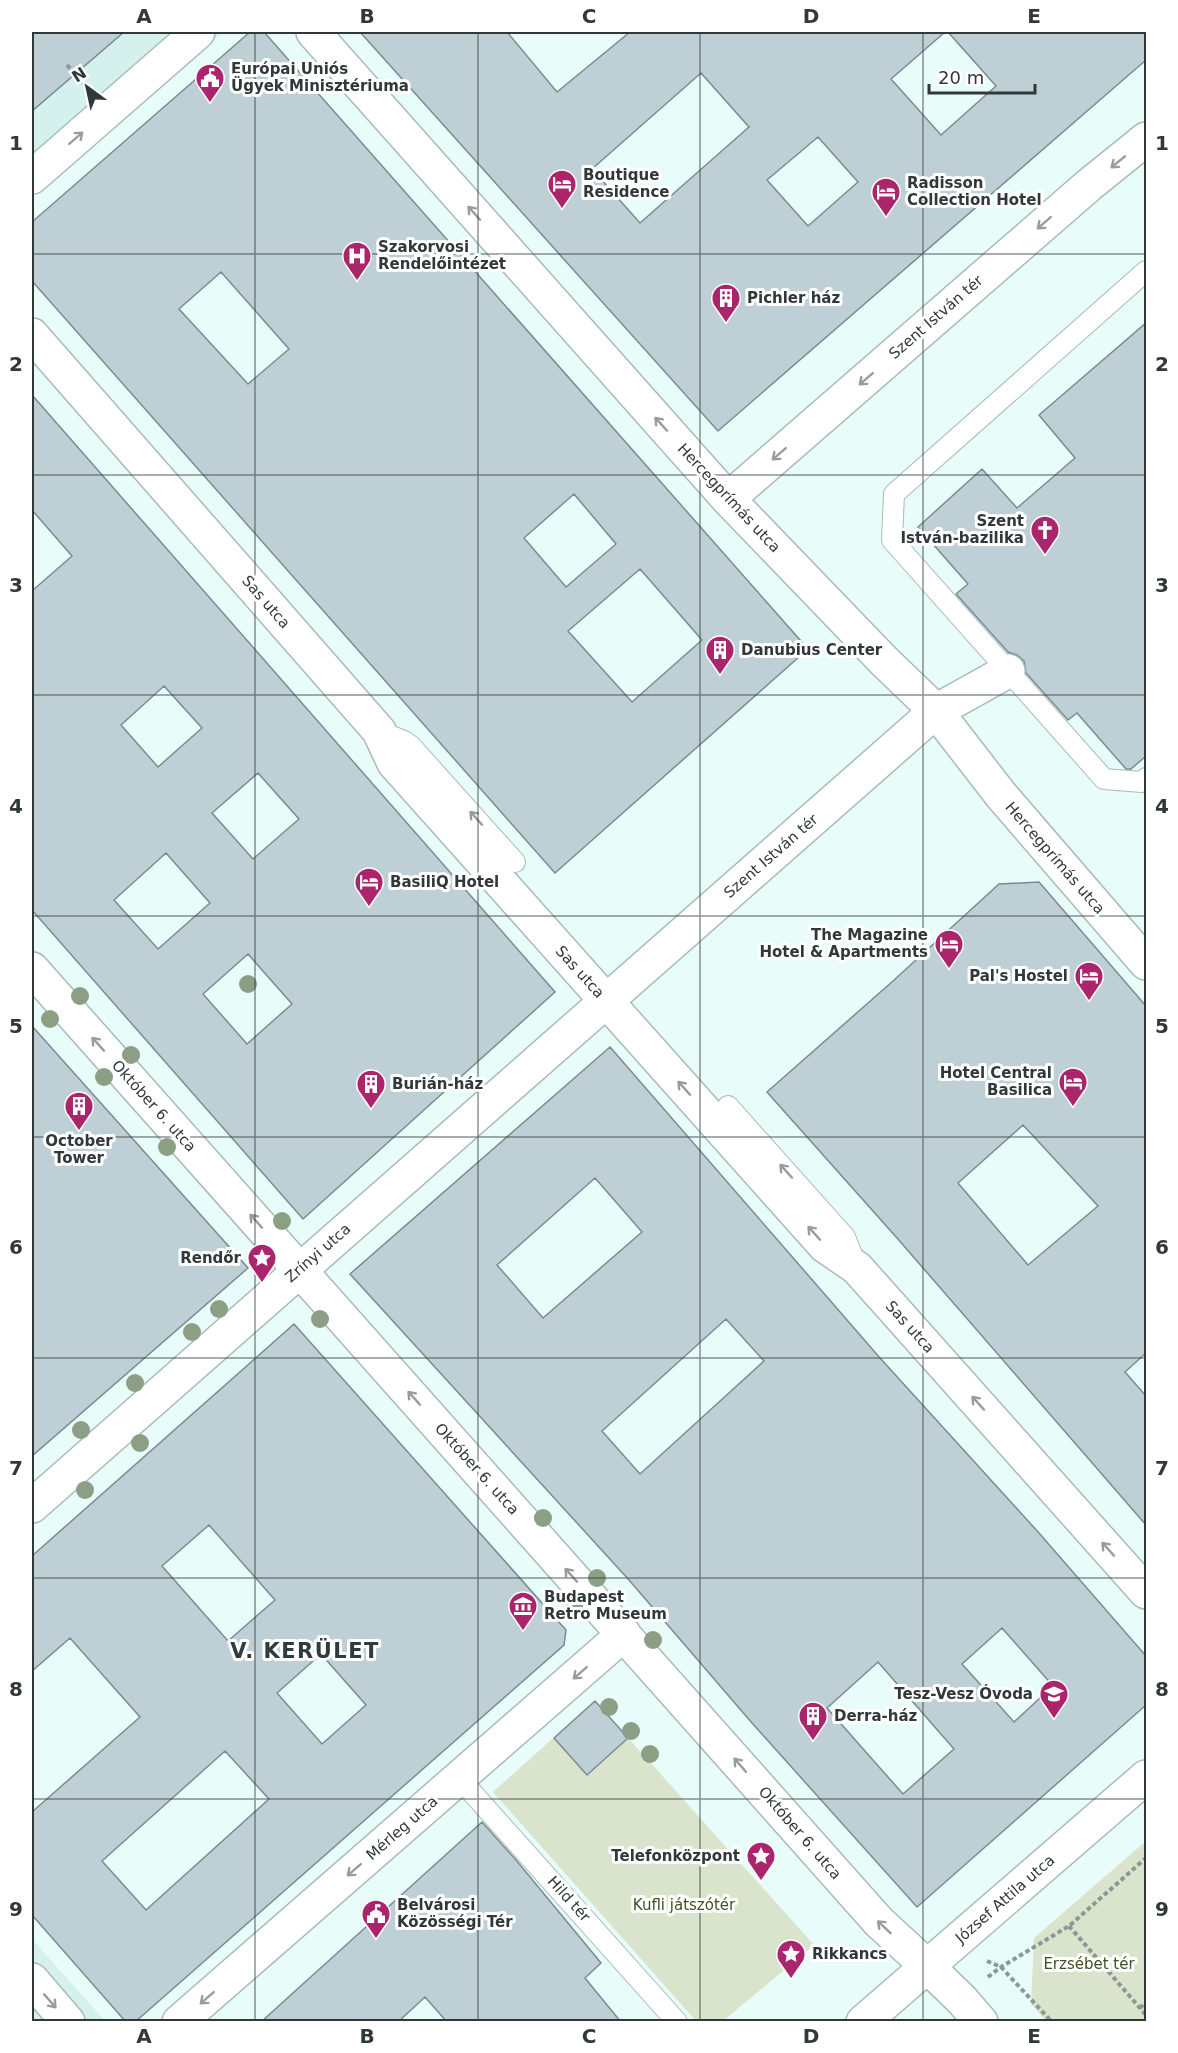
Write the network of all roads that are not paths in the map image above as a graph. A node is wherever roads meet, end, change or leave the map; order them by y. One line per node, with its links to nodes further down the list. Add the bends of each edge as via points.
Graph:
1 (198, 32): 4 (street, one-way to 1)
2 (313, 32): 7 (street, Hercegprímás utca, one-way to 2)
3 (1146, 138): 7 (street, Szent István tér, one-way to 7)
4 (32, 177)
5 (1146, 271): 8 (lane, via 894,494 892,540)
6 (32, 335): 10 (street, Sas utca)
7 (728, 499): 9 (street, Hercegprímás utca)
8 (1008, 671): 9 (street, Szent István tér); 11 (lane, via 1104,779 1142,782)
9 (936, 711): 13 (street, Hercegprímás utca, via 1001,795); 15 (street, Szent István tér)
10 (379, 730): 12 (lane, one-way to 10, via 411,746); 15 (street, Sas utca, via 394,764)
11 (1146, 778)
12 (515, 862)
13 (1140, 944)
14 (32, 969): 18 (street, Október 6. utca, one-way to 14)
15 (606, 1001): 17 (street, Sas utca, one-way to 15, via 825,1246); 18 (street, Zrínyi utca)
16 (728, 1106): 17 (lane, one-way to 16, via 845,1237)
17 (857, 1268): 20 (street, Sas utca, one-way to 17)
18 (300, 1270): 19 (street, Zrínyi utca); 21 (street, Október 6. utca, one-way to 18)
19 (32, 1506)
20 (1146, 1592)
21 (624, 1634): 23 (street, Mérleg utca, one-way to 23); 24 (street, Október 6. utca, one-way to 21, via 879,1922)
22 (1146, 1777): 24 (street, József Attila utca)
23 (459, 1778): 28 (street, Mérleg utca, one-way to 28); 29 (lane, Hild tér)
24 (927, 1966): 26 (street); 30 (street, József Attila utca)
25 (32, 1980): 27 (street, one-way to 27)
26 (971, 2011)
27 (68, 2022)
28 (179, 2022)
29 (677, 2022)
30 (863, 2022)

